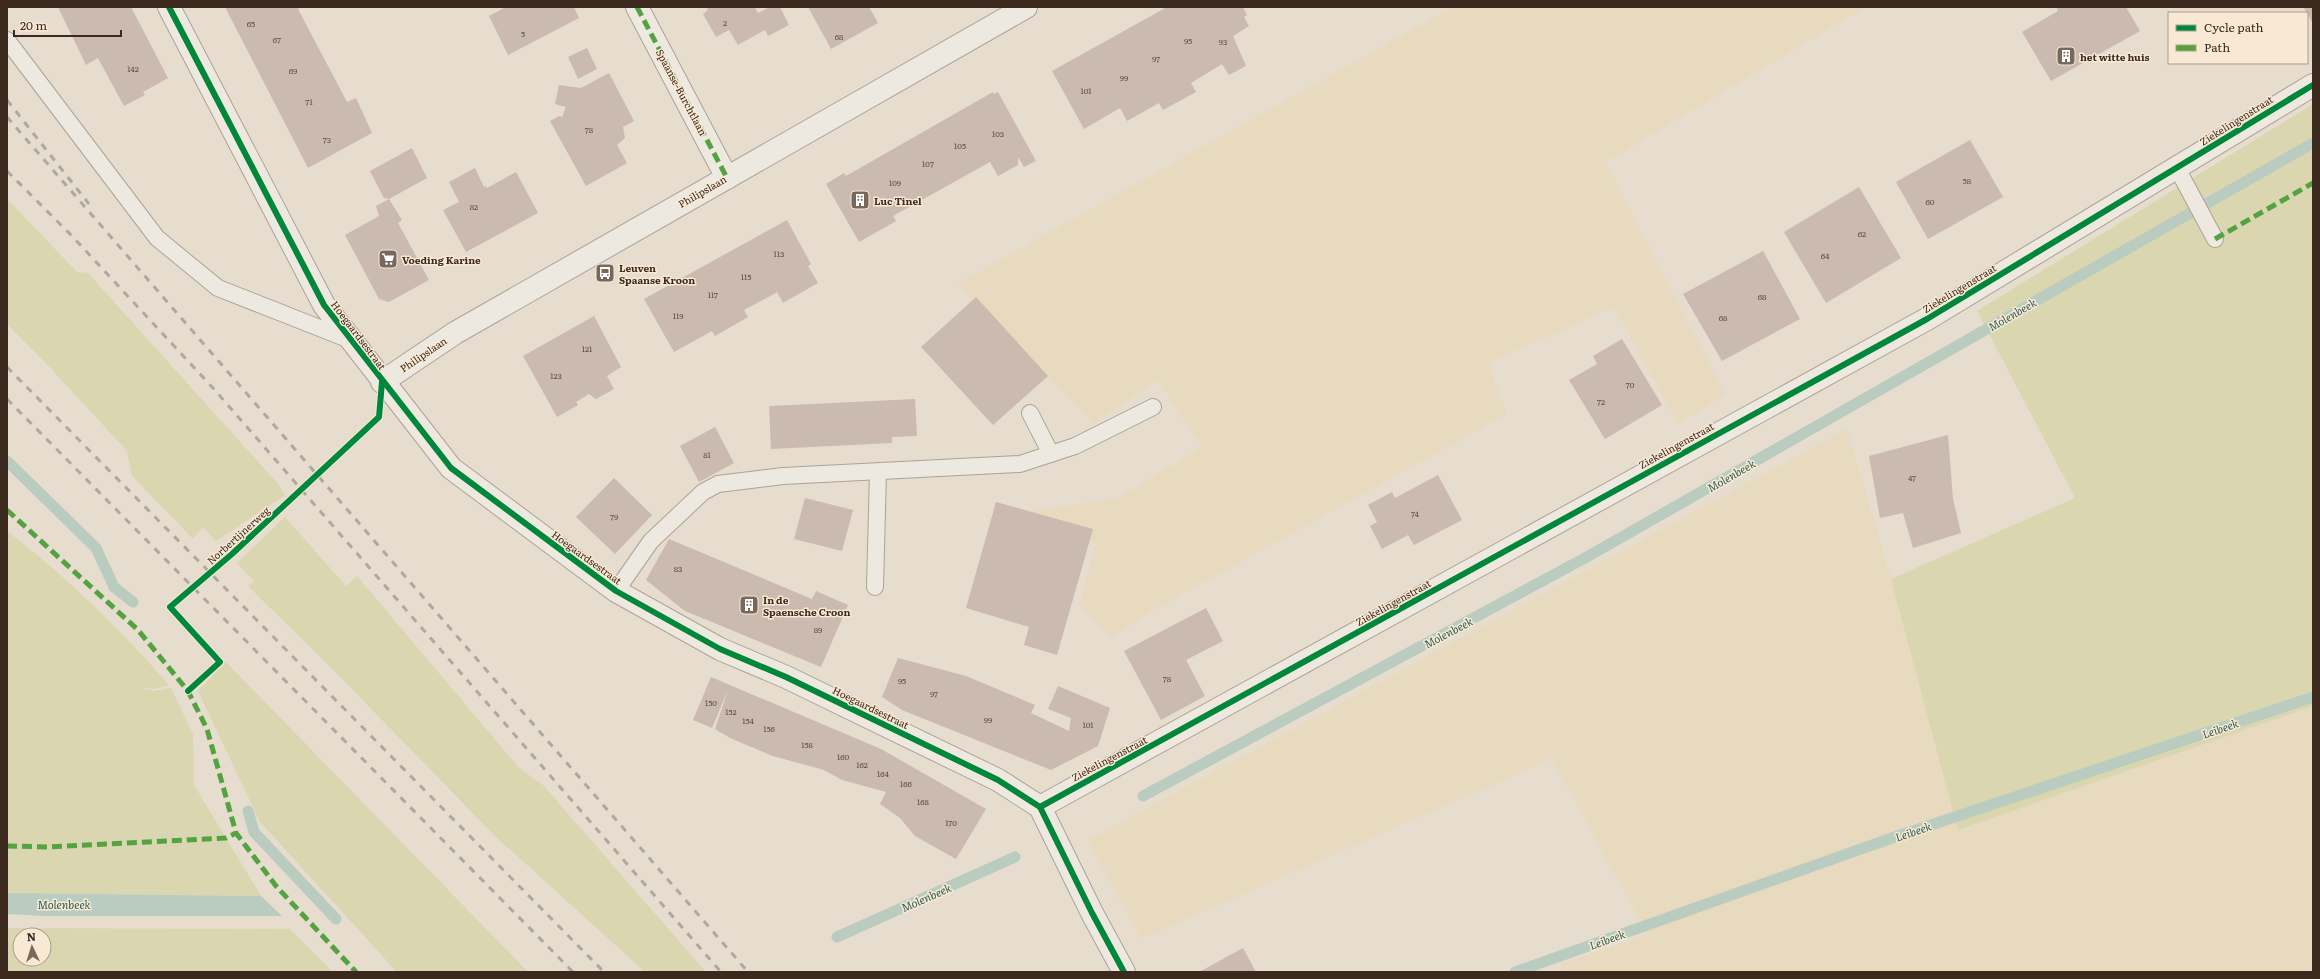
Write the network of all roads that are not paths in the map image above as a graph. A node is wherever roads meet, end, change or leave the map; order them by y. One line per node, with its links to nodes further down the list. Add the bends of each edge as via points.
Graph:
1 (169, 7): 9 (street, Hoegaardsestraat, via 324,305)
2 (636, 7): 7 (street, Spaanse-Burchtlaan)
3 (1026, 7): 7 (street, Philipslaan)
4 (7, 40): 9 (lane, via 157,238 218,288)
5 (2313, 85): 6 (street, Ziekelingenstraat)
6 (2177, 168): 8 (lane); 17 (street, Ziekelingenstraat, via 1927,319)
7 (726, 178): 10 (street, Philipslaan, via 455,333)
8 (2215, 239)
9 (350, 340): 10 (street, Hoegaardsestraat)
10 (382, 382): 16 (street, Hoegaardsestraat, via 451,468)
11 (1153, 407): 13 (lane, via 1075,446)
12 (1030, 413): 13 (lane)
13 (1050, 454): 14 (lane, via 1020,464)
14 (878, 472): 15 (lane); 16 (lane, via 783,476 718,484 703,492 665,526 651,541)
15 (875, 587)
16 (616, 591): 17 (street, Hoegaardsestraat, via 720,649 786,677 991,777)
17 (1040, 807): 18 (street)
18 (1124, 972)

